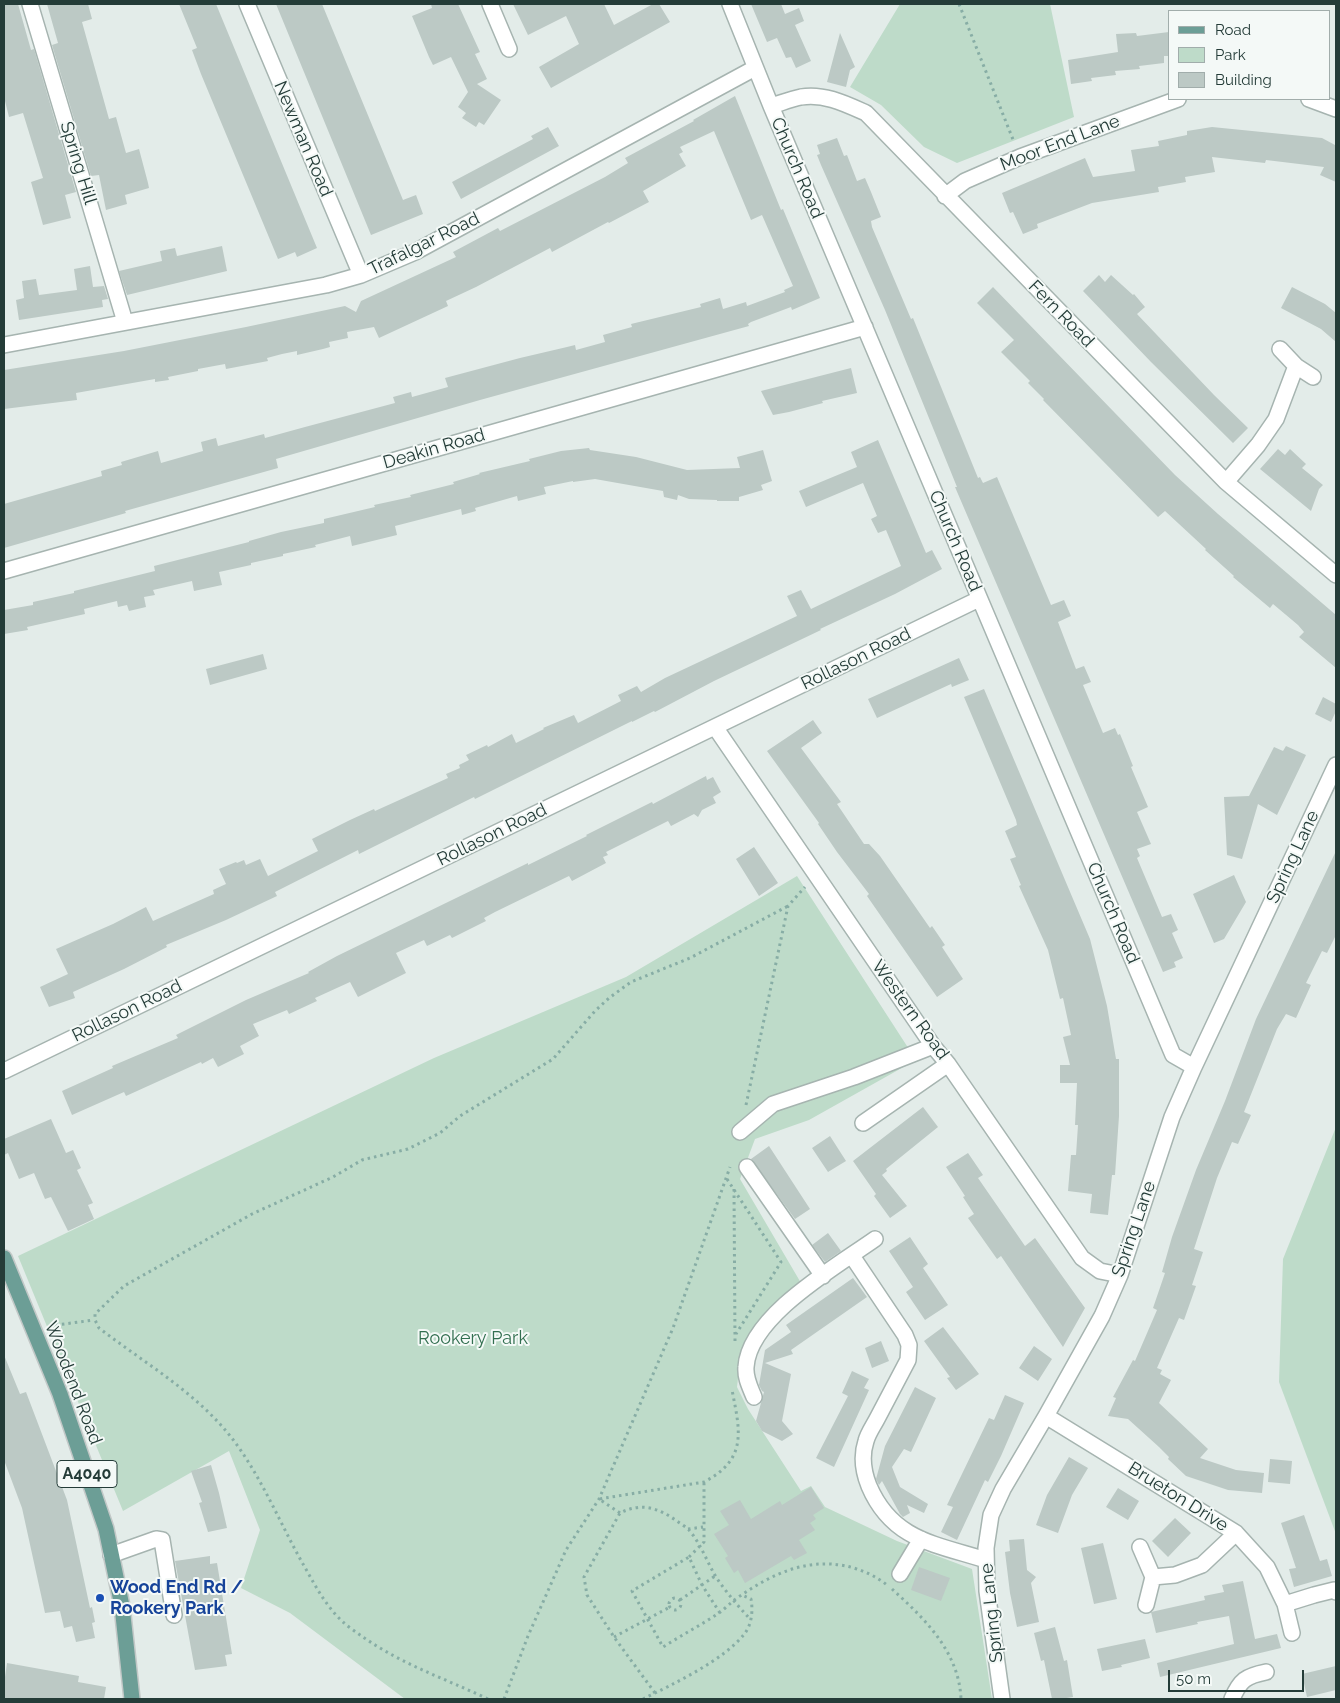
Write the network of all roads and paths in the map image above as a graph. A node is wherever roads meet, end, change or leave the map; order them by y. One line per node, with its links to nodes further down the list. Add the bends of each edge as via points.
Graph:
1 (30, 4): 15 (street, Spring Hill)
2 (247, 4): 14 (street, Newman Road)
3 (490, 4): 6 (street)
4 (730, 4): 7 (street, Church Road)
5 (959, 4): 12 (path)
6 (509, 49)
7 (755, 68): 10 (street, Church Road); 14 (street, Trafalgar Road, via 415,252)
8 (1175, 100): 12 (street, Moor End Lane)
9 (1312, 100): 11 (street)
10 (771, 106): 13 (street, Fern Road, via 801,97 819,96 843,102 866,113); 16 (street, Church Road)
11 (1336, 109)
12 (1020, 157): 13 (street, Moor End Lane, via 965,181)
13 (945, 196): 21 (street, Fern Road)
14 (361, 275): 15 (street, Trafalgar Road, via 326,285)
15 (125, 322): 17 (street, Trafalgar Road)
16 (865, 327): 22 (street, Deakin Road); 24 (street, Church Road)
17 (4, 345)
18 (1280, 350): 19 (street)
19 (1296, 366): 20 (street); 21 (street, via 1276,419)
20 (1313, 376)
21 (1226, 482): 23 (street, Fern Road)
22 (4, 571)
23 (1336, 575)
24 (979, 599): 25 (street, Rollason Road); 31 (street, Church Road, via 1174,1054)
25 (715, 727): 27 (street, Western Road); 32 (street, Rollason Road)
26 (1336, 765): 31 (street, Spring Lane)
27 (815, 875): 28 (path); 29 (street, Western Road)
28 (788, 906): 34 (path); 44 (path, via 690,958 631,982 595,1011 553,1059 460,1116 440,1133 408,1149 362,1160 252,1214 124,1286 95,1314)
29 (933, 1046): 30 (street, Western Road); 34 (street, via 773,1104)
30 (948, 1064): 33 (street); 42 (street, Western Road, via 1082,1258 1100,1271)
31 (1194, 1067): 42 (street, Spring Lane, via 1172,1117)
32 (4, 1071)
33 (863, 1123)
34 (740, 1132)
35 (732, 1160): 37 (path)
36 (747, 1167): 43 (street)
37 (727, 1178): 38 (path); 52 (path, via 673,1328)
38 (734, 1189): 46 (path); 46 (path, via 780,1262)
39 (875, 1239): 40 (street)
40 (852, 1256): 43 (street); 57 (street, via 909,1345 908,1360 866,1441 865,1476 886,1516 901,1530)
41 (4, 1258): 45 (main road, Woodend Road / A4040)
42 (1120, 1275): 50 (street, Spring Lane, via 1102,1316)
43 (823, 1276): 49 (street, via 788,1300 758,1333 746,1366)
44 (95, 1320): 45 (path); 83 (path, via 99,1328 167,1376 209,1413 237,1446 320,1594 342,1622 385,1652)
45 (33, 1328): 60 (main road, Woodend Road / A4040, via 60,1394 106,1529)
46 (736, 1336): 47 (path)
47 (735, 1346)
48 (731, 1384): 51 (path, via 740,1427 737,1450 717,1475)
49 (754, 1397)
50 (1046, 1416): 56 (street, Brueton Drive); 62 (street, Spring Lane, via 1002,1490 991,1515)
51 (704, 1482): 52 (path); 54 (path)
52 (599, 1499): 53 (path); 84 (path, via 566,1550)
53 (620, 1513): 55 (path, via 644,1507 662,1511); 79 (path, via 584,1577 587,1595)
54 (703, 1527): 55 (path); 58 (path, via 704,1542)
55 (688, 1529): 58 (path)
56 (1236, 1533): 65 (street, via 1202,1566 1175,1575); 71 (street, Brueton Drive, via 1267,1567)
57 (922, 1539): 62 (street); 63 (street)
58 (699, 1545): 61 (path); 64 (path)
59 (1140, 1546): 65 (street)
60 (111, 1555): 75 (street, via 156,1538 162,1540); 82 (main road, Woodend Road / A4040, via 122,1606)
61 (689, 1557): 66 (path); 76 (path, via 632,1591)
62 (986, 1560): 87 (street, Spring Lane, via 987,1591)
63 (900, 1574)
64 (716, 1576): 66 (path); 70 (path)
65 (1154, 1576): 72 (street)
66 (702, 1585): 69 (path); 74 (path)
67 (1336, 1592): 71 (street)
68 (742, 1595): 70 (path); 77 (path, via 751,1600); 86 (path, via 800,1565 829,1562 856,1568 882,1581 935,1632 954,1664)
69 (680, 1600): 73 (path, via 670,1600); 73 (path, via 678,1609)
70 (733, 1601): 74 (path); 77 (path)
71 (1285, 1604): 78 (street, Brueton Drive)
72 (1146, 1605)
73 (670, 1607): 76 (path)
74 (720, 1613): 76 (path, via 663,1647)
75 (174, 1615)
76 (647, 1619): 79 (path)
77 (750, 1619): 81 (path, via 747,1631 737,1642)
78 (1292, 1633)
79 (614, 1637): 81 (path)
80 (1266, 1672): 88 (street, via 1248,1676 1237,1687)
81 (655, 1693): 85 (path)
82 (132, 1699)
83 (488, 1699)
84 (504, 1699)
85 (643, 1699)
86 (961, 1699)
87 (1002, 1699)
88 (1232, 1699)

